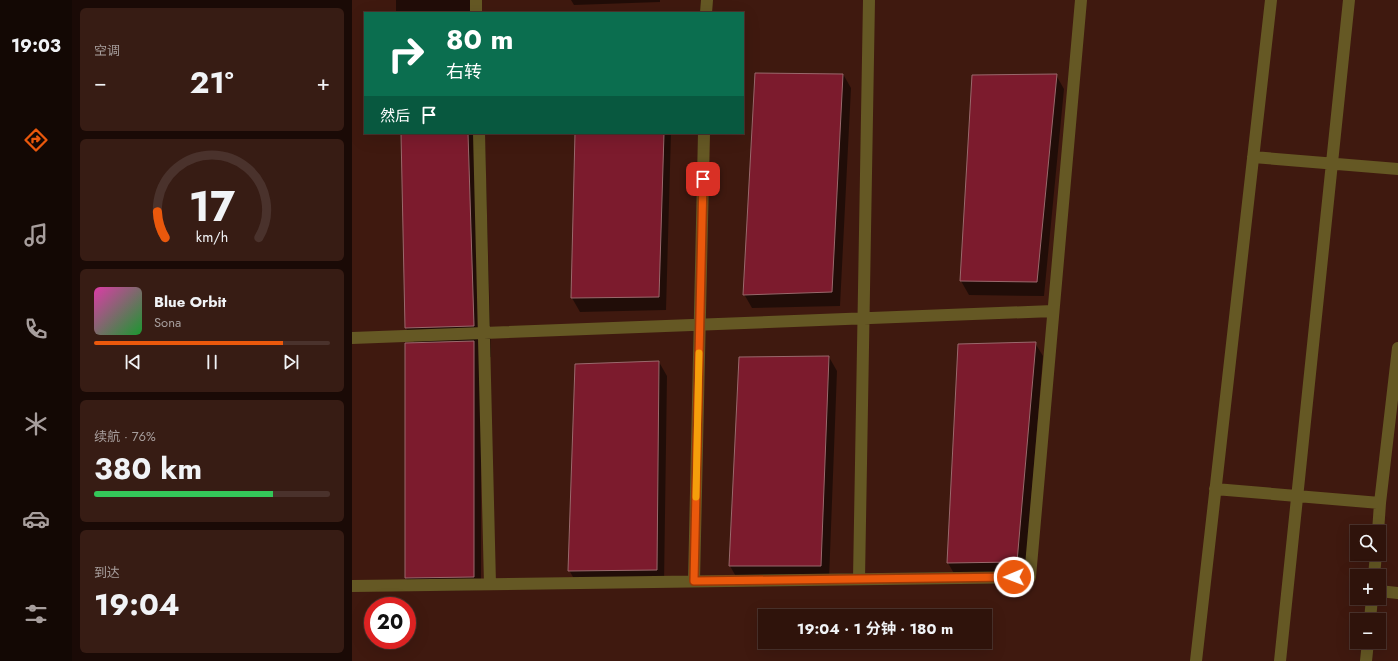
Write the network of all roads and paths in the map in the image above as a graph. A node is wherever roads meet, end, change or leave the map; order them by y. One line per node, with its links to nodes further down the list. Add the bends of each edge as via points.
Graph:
1 (476, 0): 7 (lane)
2 (707, 0): 8 (lane)
3 (868, 0): 20 (lane)
4 (1080, 0): 14 (lane)
5 (1271, 0): 11 (lane)
6 (1349, 0): 12 (lane)
7 (476, 12)
8 (706, 12)
9 (479, 134): 22 (lane)
10 (704, 134): 21 (lane)
11 (1253, 157): 12 (lane); 17 (lane)
12 (1331, 164): 13 (lane); 28 (lane)
13 (1398, 169)
14 (1053, 311): 15 (lane); 20 (lane, via 1030,577)
15 (352, 338)
16 (1398, 348): 18 (lane)
17 (1215, 489): 18 (lane); 27 (lane)
18 (1380, 503): 19 (lane)
19 (1378, 525)
20 (859, 579): 21 (lane)
21 (694, 581): 22 (lane)
22 (490, 584): 23 (lane)
23 (352, 586)
24 (1386, 592): 25 (lane)
25 (1398, 593)
26 (1367, 649): 29 (lane)
27 (1196, 661)
28 (1280, 661)
29 (1366, 661)

